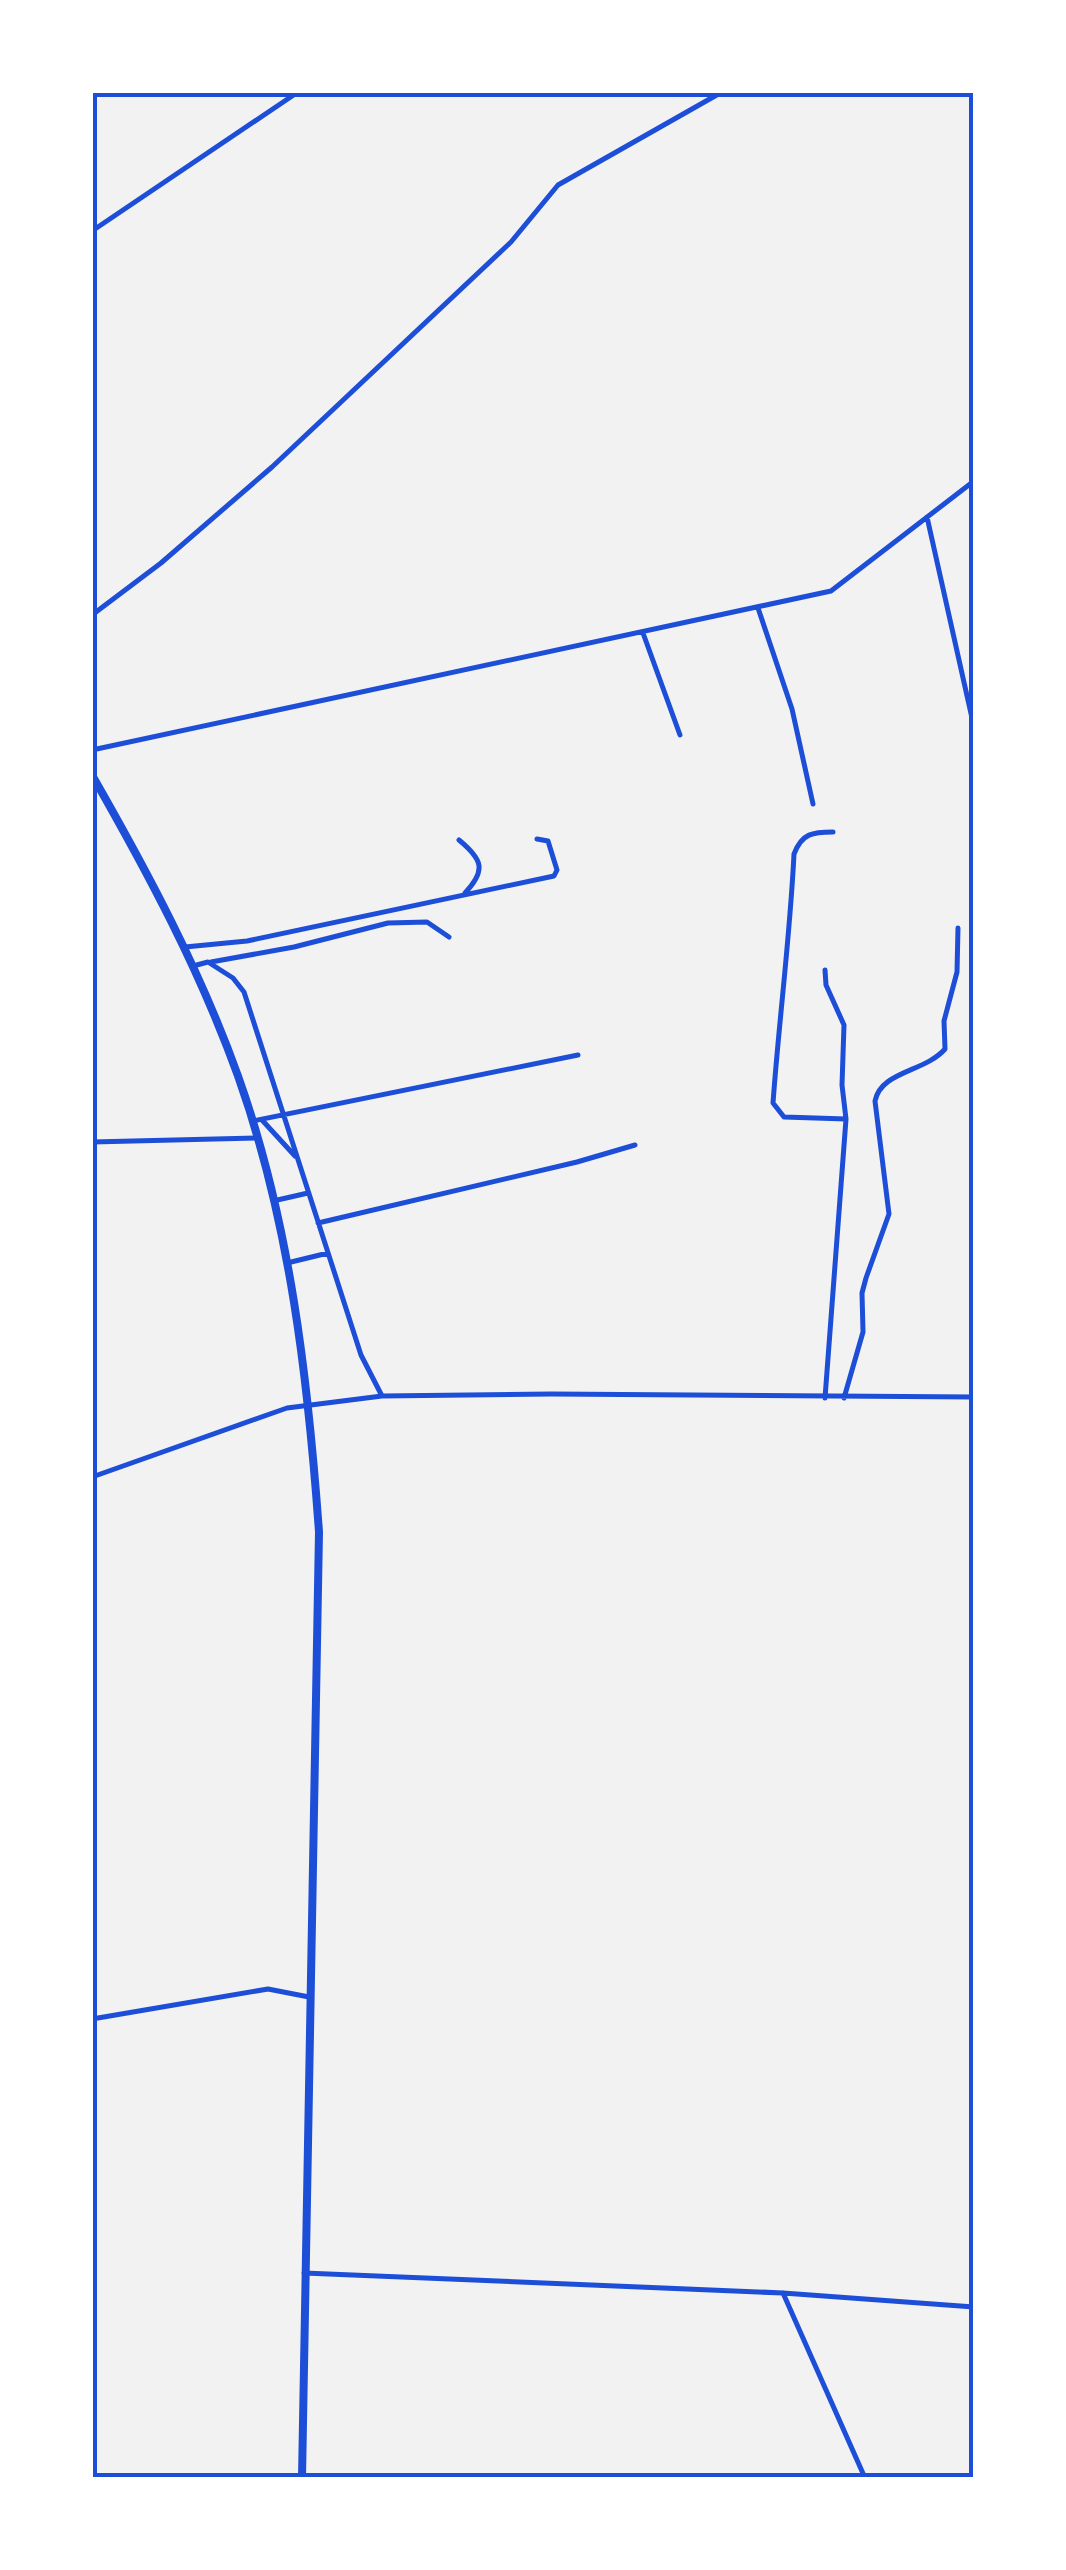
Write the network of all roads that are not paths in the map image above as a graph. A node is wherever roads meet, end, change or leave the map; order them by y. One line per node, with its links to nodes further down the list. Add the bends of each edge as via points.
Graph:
1 (298, 92): 3 (street)
2 (722, 92): 7 (street, via 558,185 511,242 272,468)
3 (92, 230)
4 (974, 481): 5 (street)
5 (927, 517): 6 (street, via 831,591); 9 (street)
6 (758, 608): 8 (street); 13 (street, via 792,710)
7 (92, 615)
8 (642, 633): 10 (street); 11 (street)
9 (974, 727)
10 (680, 735)
11 (92, 750)
12 (92, 776): 20 (main road)
13 (813, 804)
14 (833, 832): 26 (street, via 810,832 794,854 773,1103 784,1117)
15 (537, 839): 17 (street, via 548,841 554,876)
16 (458, 840): 17 (street, via 480,864 478,880)
17 (463, 896): 20 (street, via 247,942)
18 (958, 928): 41 (street, via 945,1048 935,1061 877,1091 889,1214 862,1294 864,1332)
19 (449, 937): 21 (street, via 428,922 388,923)
20 (185, 947): 22 (main road)
21 (208, 962): 22 (street); 25 (street, via 244,992)
22 (193, 966): 28 (main road)
23 (825, 970): 26 (street, via 844,1026)
24 (578, 1055): 25 (street)
25 (286, 1115): 27 (street); 32 (street)
26 (846, 1119): 40 (street)
27 (262, 1120): 28 (street); 32 (street)
28 (250, 1122): 29 (main road)
29 (256, 1138): 30 (street); 34 (main road)
30 (92, 1142)
31 (635, 1144): 35 (street)
32 (297, 1158): 33 (street)
33 (308, 1193): 34 (street); 35 (street)
34 (273, 1201): 37 (main road)
35 (318, 1223): 36 (street)
36 (328, 1252): 37 (street); 38 (street, via 361,1356)
37 (287, 1263): 42 (main road)
38 (382, 1396): 40 (street); 42 (street)
39 (973, 1397): 41 (street); 43 (street)
40 (825, 1398): 41 (street)
41 (844, 1398)
42 (310, 1404): 44 (street); 45 (main road, via 318,1532)
43 (974, 1425)
44 (92, 1478)
45 (312, 1997): 46 (street, via 268,1989); 47 (main road)
46 (92, 2019)
47 (304, 2272): 48 (street); 50 (main road)
48 (783, 2294): 49 (street); 51 (street)
49 (974, 2307)
50 (302, 2478)
51 (865, 2478)

